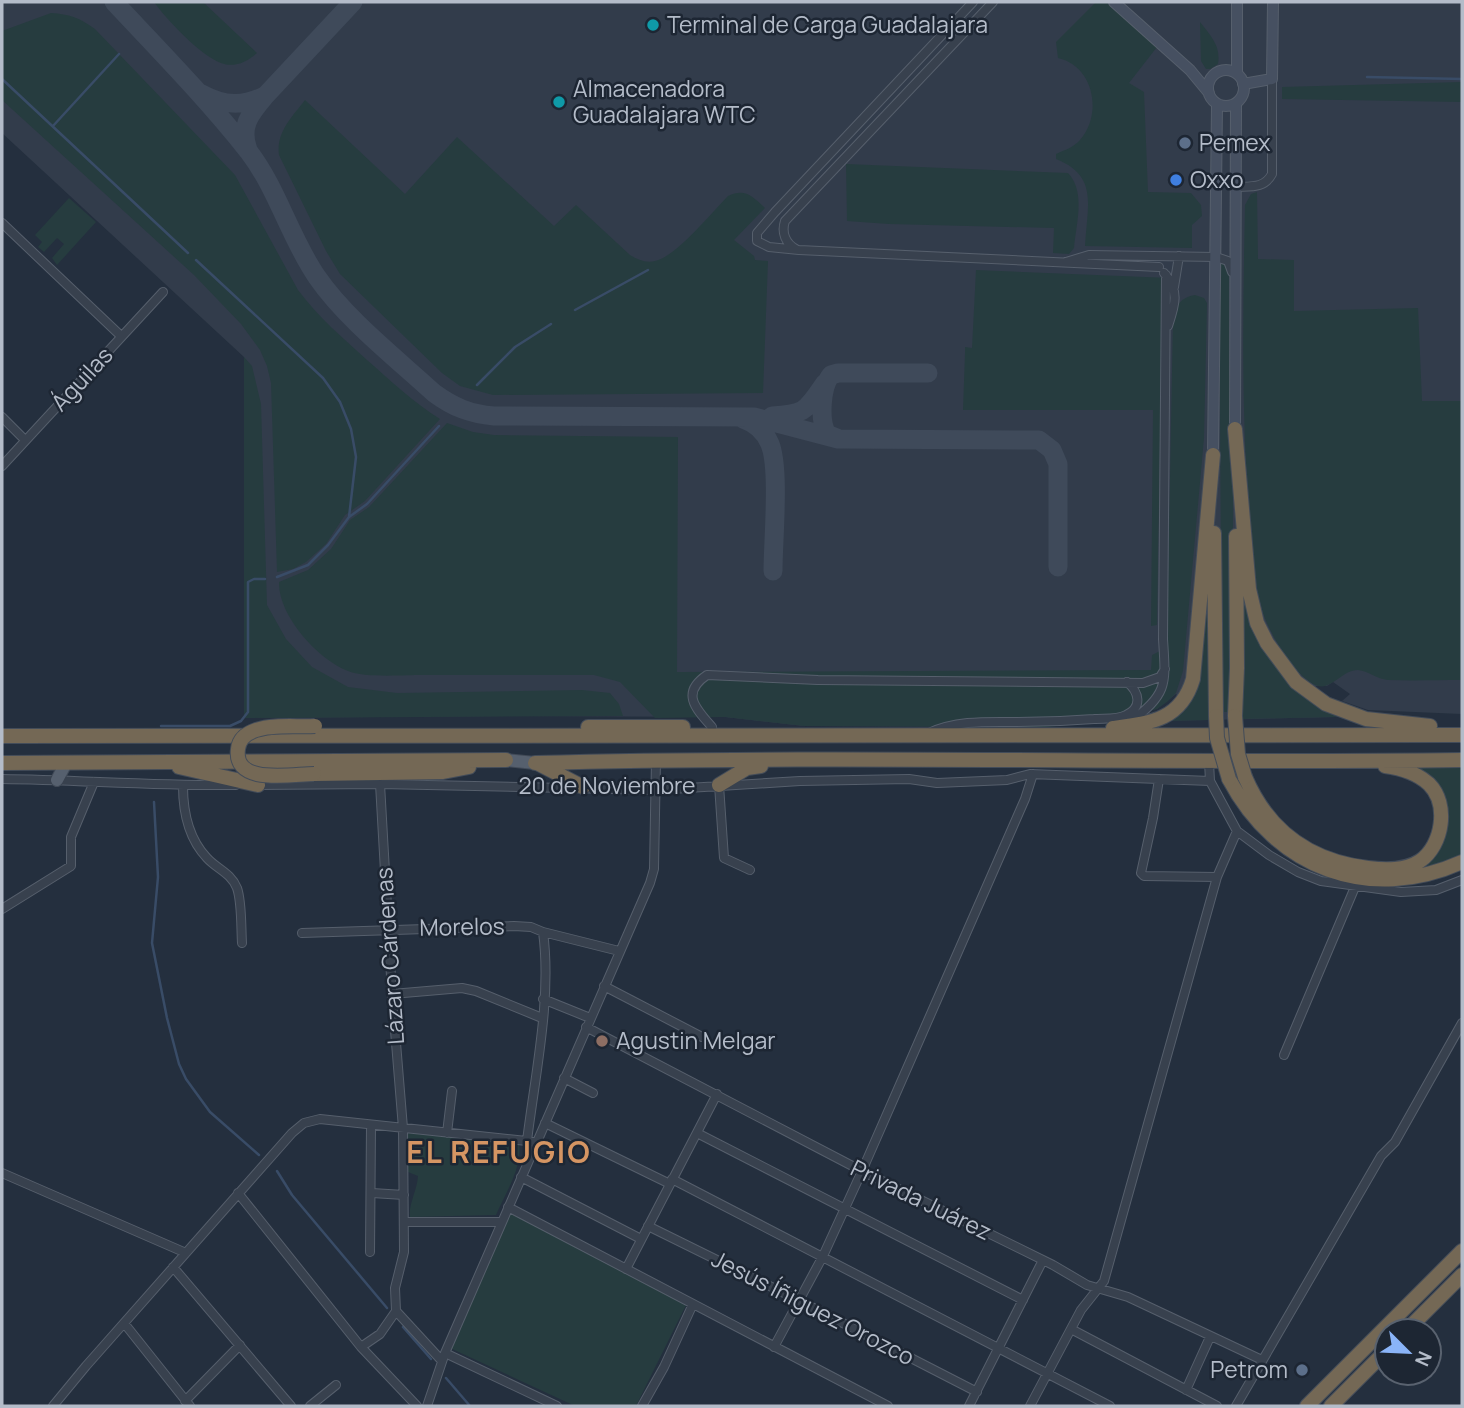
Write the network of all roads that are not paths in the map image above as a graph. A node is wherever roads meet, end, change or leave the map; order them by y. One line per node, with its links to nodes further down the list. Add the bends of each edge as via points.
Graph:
1 (973, 2): 13 (street, via 757,233 757,241 769,247)
2 (993, 2): 13 (street, via 785,221 784,236)
3 (1114, 2): 8 (street)
4 (1237, 2): 6 (street)
5 (1273, 2): 7 (street)
6 (1240, 79): 7 (street); 8 (street, via 1229,70 1216,73 1209,82); 9 (street, via 1242,94)
7 (1272, 79): 11 (street, via 1272,174 1260,186)
8 (1209, 93): 10 (street)
9 (1236, 103): 10 (street); 11 (street)
10 (1217, 104): 16 (street)
11 (1235, 187): 24 (street)
12 (2, 223): 23 (street)
13 (799, 250): 17 (street)
14 (1152, 256): 15 (street); 17 (street, via 1083,256); 18 (street)
15 (1179, 256): 16 (street); 20 (street)
16 (1216, 257): 24 (street, via 1231,267); 28 (street)
17 (1063, 263): 18 (street)
18 (1159, 267): 19 (street)
19 (1166, 275): 20 (street); 22 (street)
20 (1174, 287): 22 (street)
21 (163, 292): 23 (street, Águilas)
22 (1165, 335): 30 (street)
23 (121, 336): 27 (street, Águilas)
24 (1235, 382): 26 (street)
25 (2, 417): 27 (street)
26 (1236, 429): 34 (highway, via 1250,589 1257,622 1280,663 1310,694 1344,713); 45 (highway, bridge, via 1235,716 1245,777 1275,824 1316,855 1345,865 1380,869 1402,868 1420,860 1436,843 1441,819 1441,807 1430,785 1409,772)
27 (25, 440): 29 (street, Águilas)
28 (1213, 455): 32 (highway, via 1193,679 1183,702 1162,718); 63 (highway, bridge, via 1217,738 1241,801 1264,830 1325,869 1361,878 1404,879)
29 (2, 466)
30 (1165, 669): 31 (street, via 1153,680); 32 (street, via 1161,693)
31 (1126, 682): 33 (street, via 707,676 696,682 692,694 695,708); 39 (street, via 1138,695 1132,711 1121,717 956,724)
32 (1125, 726): 35 (highway)
33 (712, 727): 38 (highway); 40 (highway, bridge, via 315,726 252,731 243,737 237,751 241,765 262,776 443,772)
34 (1462, 729)
35 (1046, 735): 36 (highway); 39 (highway)
36 (1462, 735)
37 (2, 736): 38 (highway)
38 (803, 736): 39 (highway)
39 (922, 736)
40 (506, 760): 43 (highway); 46 (main road)
41 (656, 760): 44 (highway); 46 (highway); 61 (street)
42 (1462, 760): 45 (highway)
43 (154, 761): 48 (highway); 57 (highway)
44 (786, 761): 47 (highway); 58 (highway, via 747,768)
45 (1345, 761): 47 (highway)
46 (535, 762): 60 (highway)
47 (1209, 762): 54 (street)
48 (66, 763): 49 (highway); 53 (main road)
49 (5, 765)
50 (1033, 774): 52 (street, 20 de Noviembre); 58 (street, 20 de Noviembre, via 1007,780 937,783 909,779); 92 (street)
51 (2, 779): 53 (street, 20 de Noviembre)
52 (1159, 779): 54 (street, 20 de Noviembre); 65 (street, via 1141,873)
53 (57, 780): 55 (street, 20 de Noviembre)
54 (1210, 781): 62 (street)
55 (94, 782): 59 (street, 20 de Noviembre); 68 (street, via 71,837 69,868)
56 (380, 784): 57 (street, 20 de Noviembre); 60 (street, 20 de Noviembre); 69 (street, Lázaro Cárdenas)
57 (258, 785): 59 (street, 20 de Noviembre)
58 (719, 785): 61 (street, 20 de Noviembre); 64 (street, via 724,858)
59 (183, 786): 72 (street, via 192,835 238,889)
60 (583, 787): 61 (street, 20 de Noviembre)
61 (656, 790): 73 (street, via 654,869)
62 (1237, 831): 65 (street); 67 (street, via 1298,872)
63 (1462, 862)
64 (750, 870)
65 (1217, 877): 113 (street)
66 (1462, 880): 67 (street, via 1418,892)
67 (1355, 887): 81 (street)
68 (2, 909)
69 (388, 929): 70 (street, Morelos, via 488,925); 71 (street, Morelos); 75 (street, Lázaro Cárdenas)
70 (543, 932): 73 (street, Morelos); 76 (street)
71 (302, 933)
72 (242, 943)
73 (619, 951): 74 (street)
74 (604, 986): 78 (street); 80 (street)
75 (392, 994): 77 (street, via 462,988); 88 (street, Lázaro Cárdenas)
76 (543, 999): 77 (street); 78 (street, Privada Juárez)
77 (542, 1018): 91 (street)
78 (588, 1023): 82 (street); 85 (street, Privada Juárez)
79 (1462, 1023): 127 (street)
80 (702, 1037)
81 (1284, 1055)
82 (564, 1078): 84 (street); 86 (street)
83 (452, 1091): 89 (street)
84 (593, 1093)
85 (717, 1094): 90 (street); 92 (street, Privada Juárez)
86 (545, 1123): 91 (street); 95 (street)
87 (371, 1125): 88 (street); 96 (street, via 320,1119 304,1123); 97 (street)
88 (403, 1128): 89 (street); 98 (street, Lázaro Cárdenas)
89 (447, 1133): 91 (street)
90 (696, 1133): 95 (street); 100 (street)
91 (532, 1142): 94 (street)
92 (862, 1171): 100 (street); 109 (street, Privada Juárez)
93 (2, 1173): 107 (street)
94 (521, 1177): 99 (street); 104 (street)
95 (671, 1182): 103 (street); 108 (street)
96 (238, 1192): 107 (street); 124 (street)
97 (372, 1193): 98 (street); 106 (street)
98 (404, 1195): 101 (street, Lázaro Cárdenas)
99 (508, 1208): 102 (street); 111 (street)
100 (845, 1209): 108 (street); 115 (street)
101 (404, 1222): 102 (street); 117 (street, Lázaro Cárdenas)
102 (502, 1222): 126 (street)
103 (648, 1226): 104 (street); 114 (street, Jesús Íñiguez Orozco)
104 (641, 1239): 111 (street)
105 (1462, 1251): 147 (highway)
106 (370, 1252)
107 (186, 1253): 110 (street)
108 (822, 1256): 114 (street); 125 (street)
109 (1043, 1260): 113 (street, Privada Juárez); 115 (street)
110 (173, 1267): 119 (street); 122 (street)
111 (626, 1269): 116 (street)
112 (1462, 1275): 118 (highway)
113 (1099, 1289): 120 (street); 121 (street, Privada Juárez, via 1128,1297)
114 (798, 1300): 123 (street); 132 (street, Jesús Íñiguez Orozco)
115 (1023, 1300): 125 (street)
116 (693, 1304): 123 (street); 140 (street)
117 (396, 1311): 124 (street, via 380,1334); 126 (street)
118 (1420, 1317)
119 (124, 1323): 133 (street); 134 (street)
120 (1071, 1329): 129 (street); 131 (street)
121 (1210, 1336): 127 (street, Privada Juárez); 131 (street)
122 (240, 1345): 133 (street); 135 (street)
123 (774, 1346): 141 (street)
124 (361, 1347): 137 (street)
125 (998, 1349): 129 (street); 132 (street)
126 (443, 1357): 138 (street); 139 (street)
127 (1262, 1360): 146 (street)
128 (1373, 1364): 148 (highway)
129 (1048, 1373): 143 (street); 144 (street)
130 (335, 1385): 136 (street)
131 (1186, 1390): 145 (street)
132 (976, 1392): 142 (street)
133 (188, 1404)
134 (54, 1406)
135 (291, 1406)
136 (310, 1406)
137 (417, 1406)
138 (426, 1406)
139 (557, 1406)
140 (642, 1406)
141 (888, 1406)
142 (969, 1406)
143 (1030, 1406)
144 (1110, 1406)
145 (1217, 1406)
146 (1236, 1406)
147 (1307, 1406)
148 (1331, 1406)

